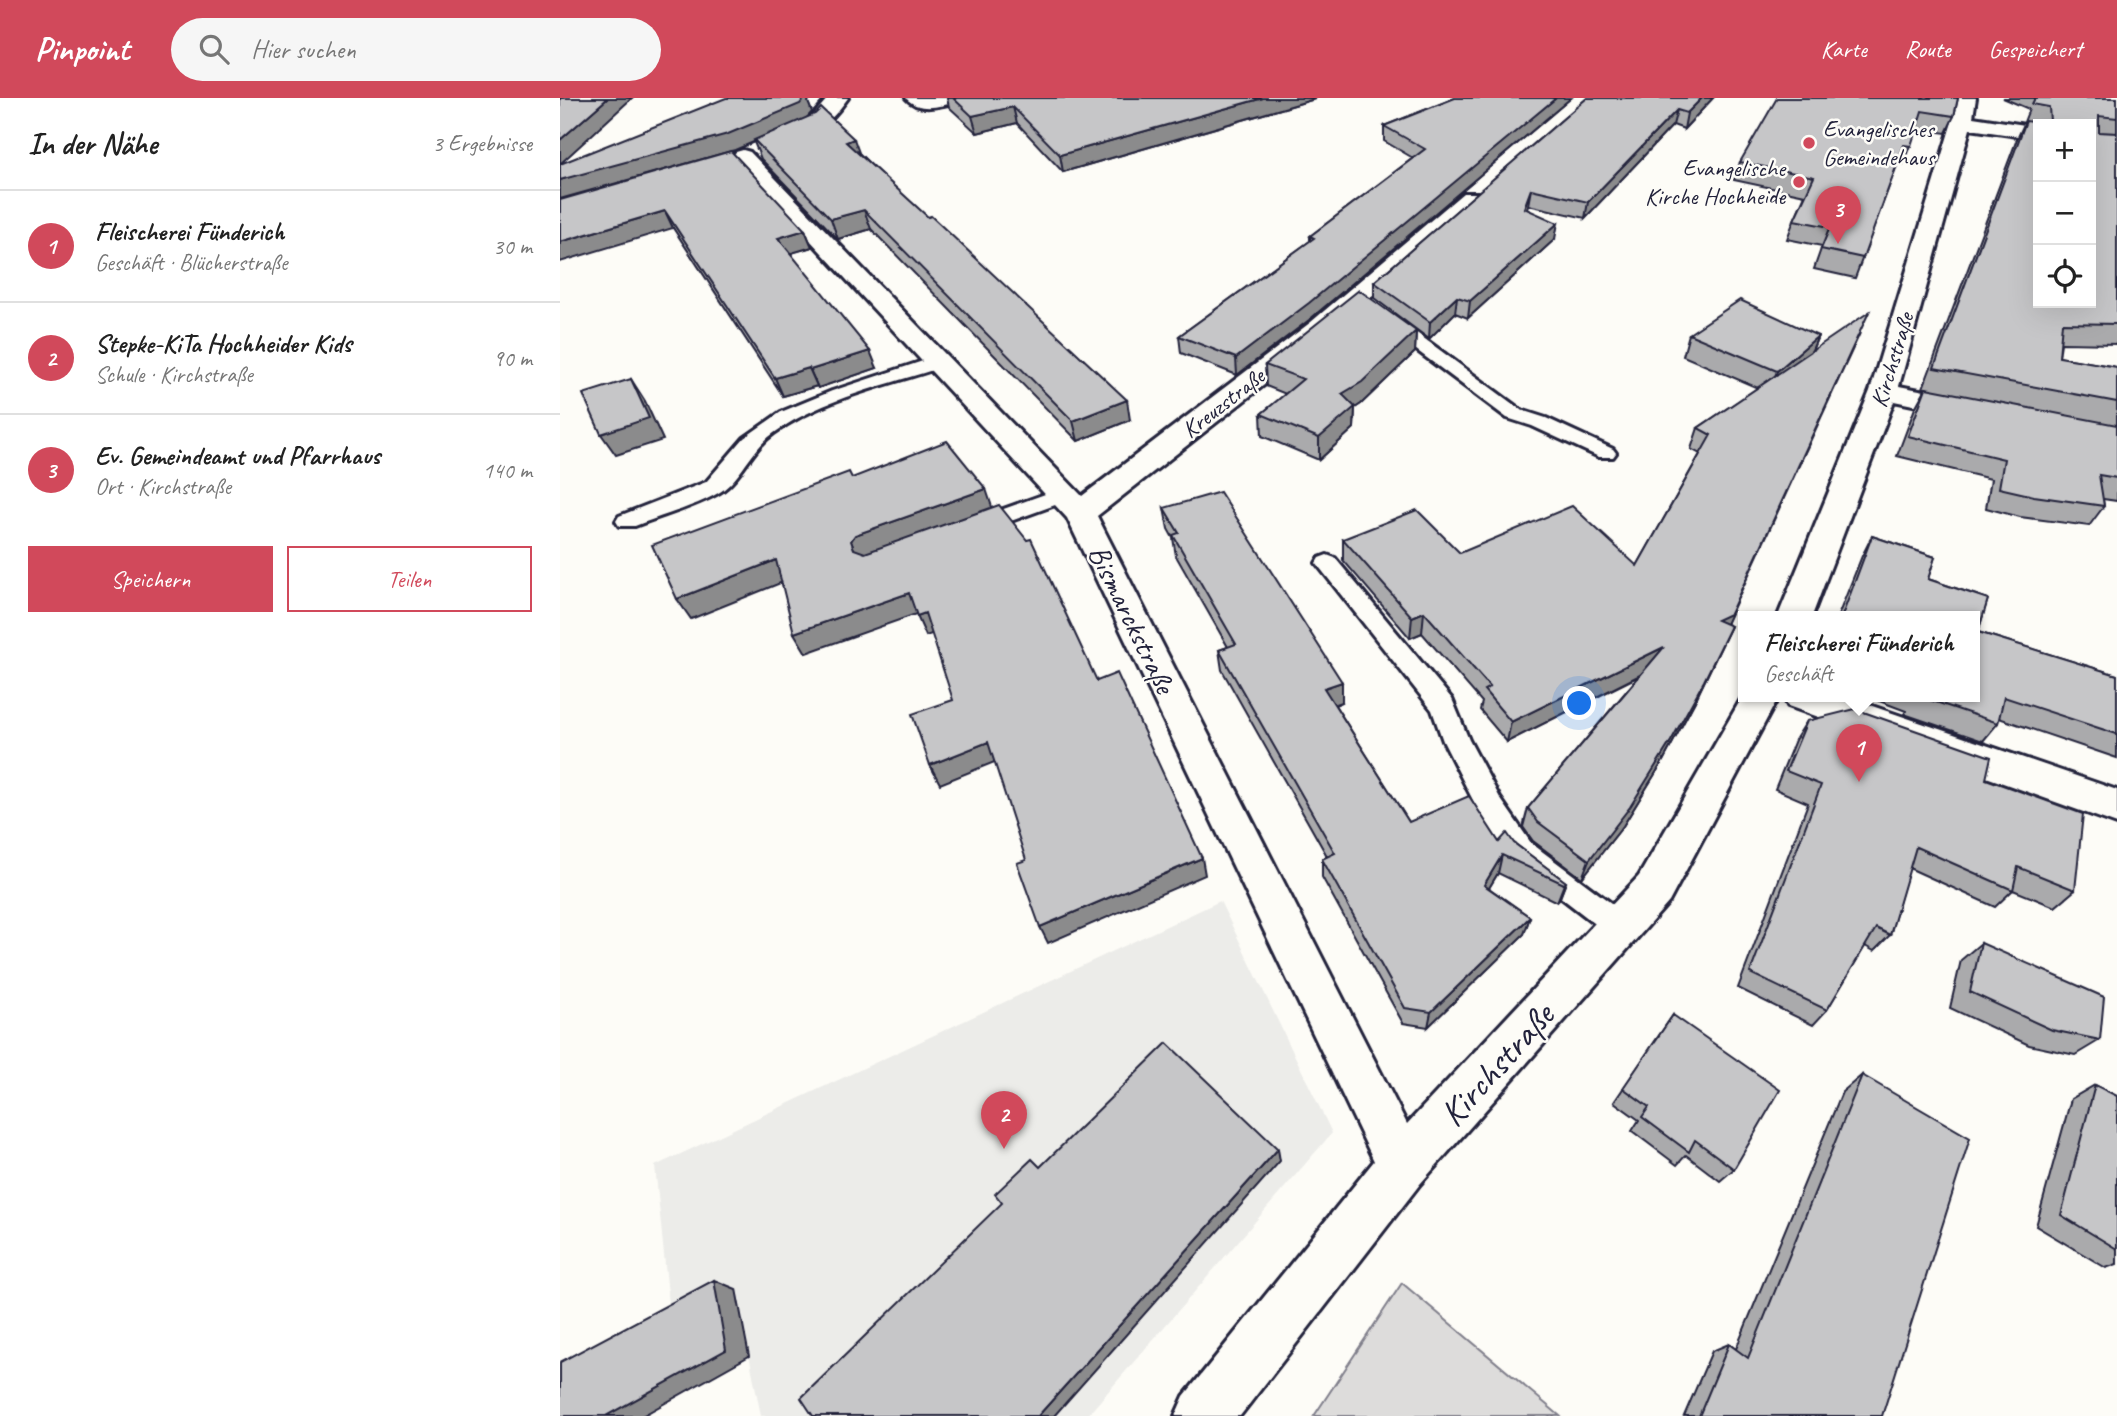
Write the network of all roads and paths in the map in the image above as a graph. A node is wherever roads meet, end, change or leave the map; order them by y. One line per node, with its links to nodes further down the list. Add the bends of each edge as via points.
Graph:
1 (838, 98): 8 (street, Bismarckstraße, via 814,126 730,159)
2 (916, 98): 3 (street, via 925,102)
3 (950, 98)
4 (1964, 110): 5 (street); 9 (street, Kirchstraße)
5 (2033, 131)
6 (1493, 179): 7 (street, Kreuzstraße)
7 (1367, 305): 11 (lane, via 1514,414); 12 (street, Kreuzstraße, via 1320,328)
8 (938, 362): 12 (street, Bismarckstraße); 13 (lane, via 783,418 751,442 713,487)
9 (1884, 391): 10 (street); 16 (street, Kirchstraße)
10 (1994, 412)
11 (1606, 453)
12 (1071, 504): 14 (lane); 21 (street, Bismarckstraße)
13 (627, 522)
14 (950, 536)
15 (1327, 563): 20 (lane, via 1443,706 1490,806 1521,851)
16 (1797, 611)
17 (1758, 702): 20 (street, Kirchstraße, via 1654,889)
18 (1818, 702): 19 (street)
19 (2117, 807)
20 (1621, 927): 21 (street, Kirchstraße)
21 (1402, 1166): 22 (street, Kirchstraße)
22 (1205, 1416)

